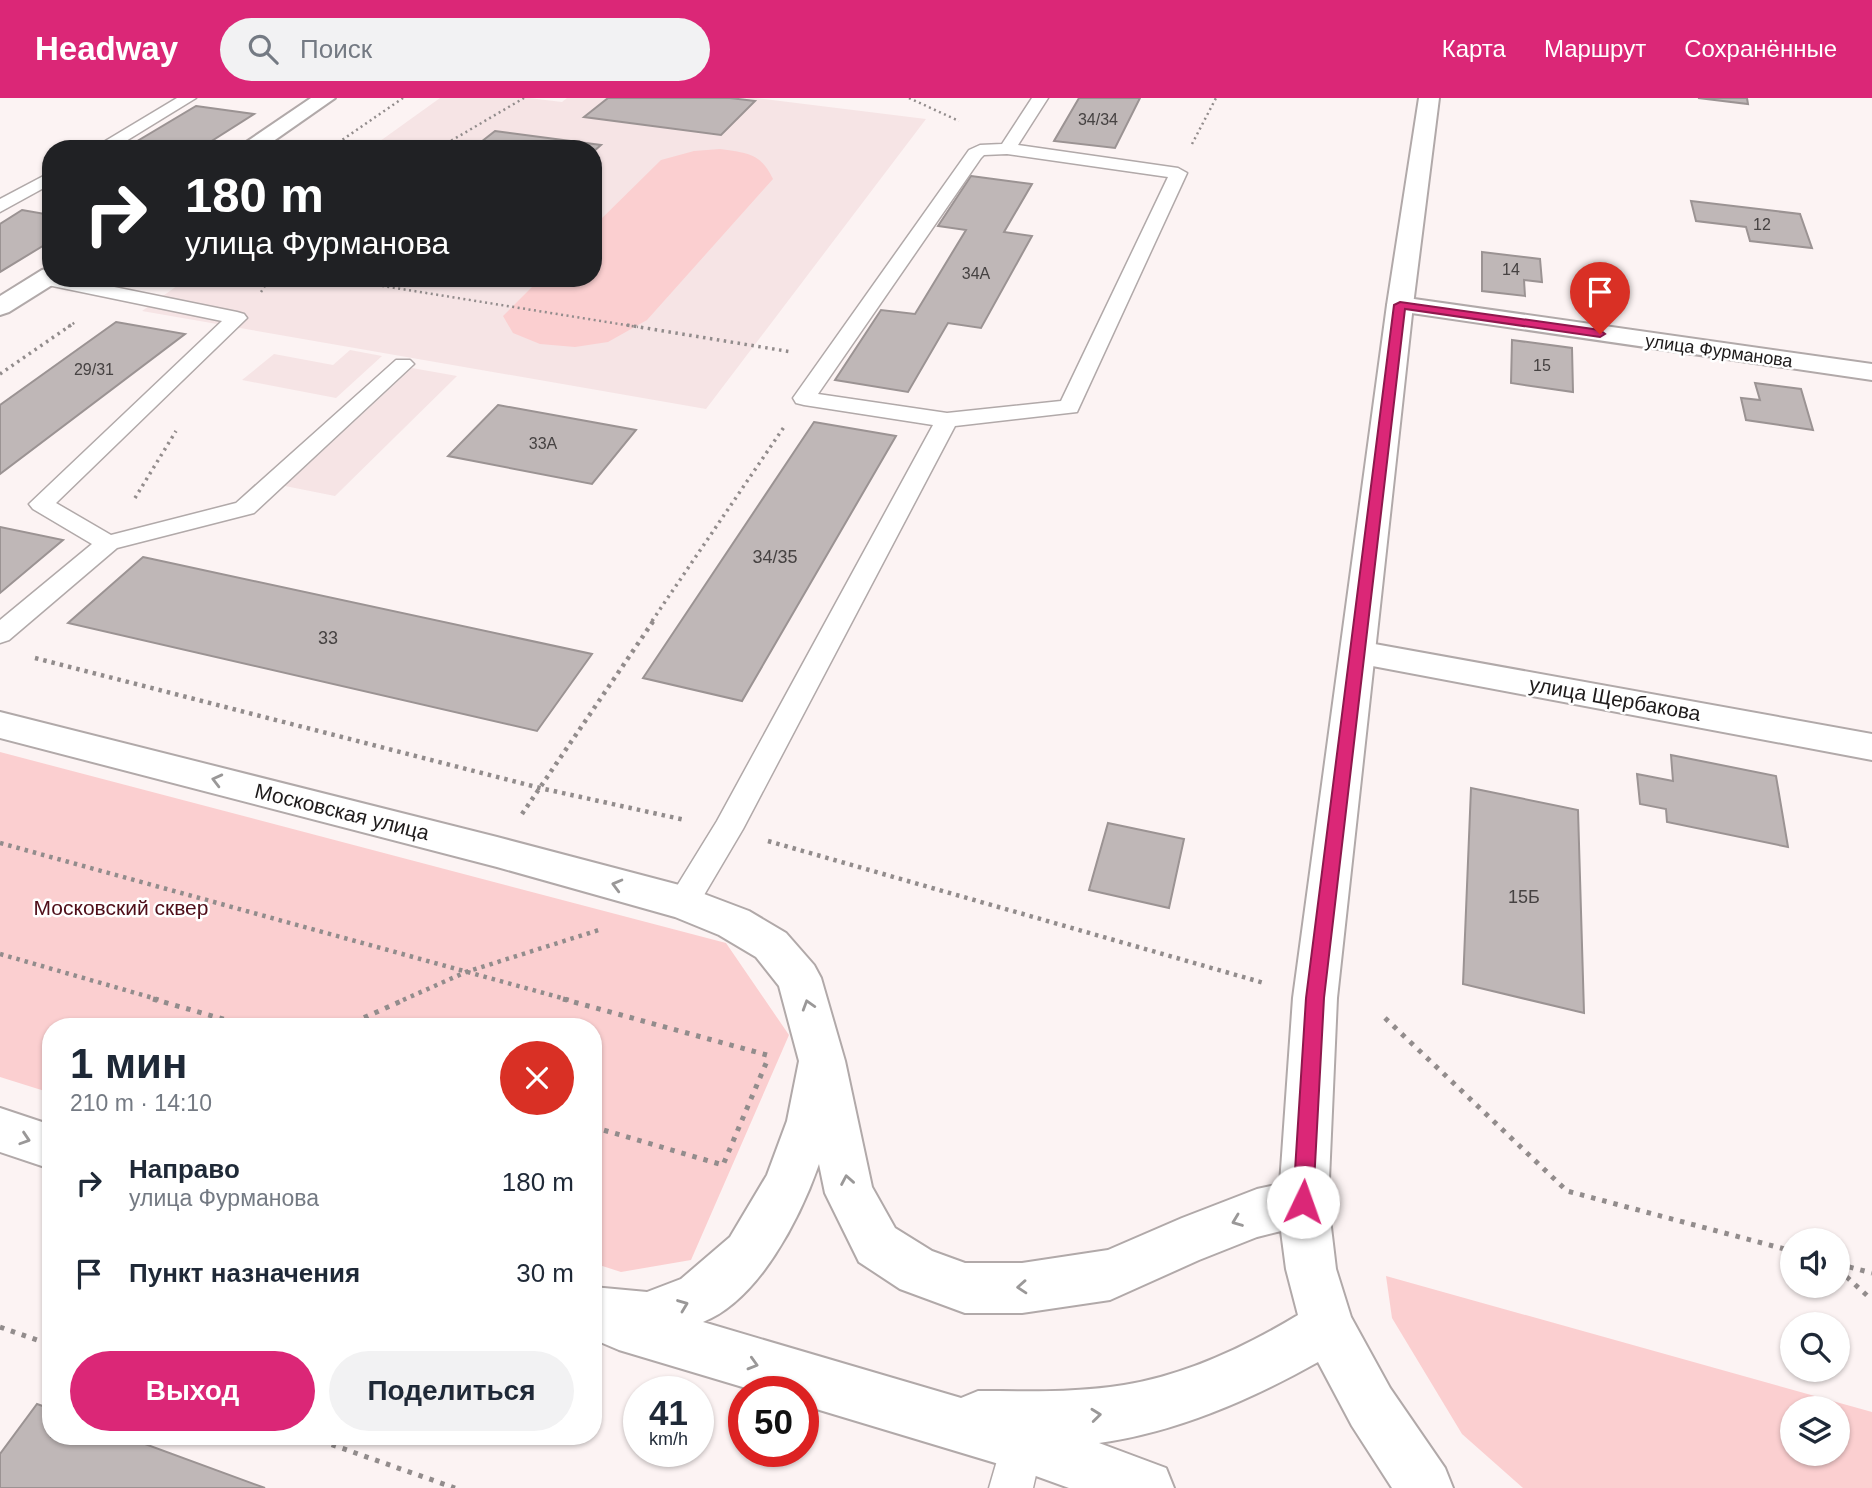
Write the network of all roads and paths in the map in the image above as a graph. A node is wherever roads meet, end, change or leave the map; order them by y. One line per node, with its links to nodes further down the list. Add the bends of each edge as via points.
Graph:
1 (188, 98): 8 (lane)
2 (325, 98): 9 (main road)
3 (403, 98): 10 (path)
4 (524, 98): 11 (path)
5 (1040, 98): 12 (lane)
6 (1216, 98): 13 (path)
7 (1429, 98): 20 (main road)
8 (116, 140)
9 (261, 140)
10 (342, 140)
11 (453, 140)
12 (1007, 149): 13 (lane); 22 (lane, via 975,153)
13 (1178, 173): 27 (lane, via 1069,407)
14 (42, 182): 15 (lane)
15 (0, 207)
16 (42, 281): 21 (main road)
17 (95, 287): 19 (lane)
18 (389, 287): 22 (path)
19 (119, 292): 25 (path); 28 (lane, via 237,318 41,504)
20 (1400, 305): 24 (main road, улица Фурманова); 30 (main road)
21 (0, 307)
22 (831, 358): 26 (lane)
23 (403, 364): 28 (lane, via 245,508)
24 (1872, 372)
25 (0, 374)
26 (804, 398): 27 (lane); 34 (path)
27 (947, 420): 35 (lane)
28 (108, 543): 29 (lane)
29 (0, 634)
30 (1358, 653): 33 (main road, улица Щербакова); 49 (main road, via 1315,998)
31 (27, 656): 34 (path)
32 (0, 725): 37 (main road, Московская улица, one-way to 32)
33 (1872, 747)
34 (540, 788): 35 (path); 37 (path)
35 (728, 829): 38 (lane); 41 (path)
36 (0, 843): 40 (path)
37 (497, 852): 38 (main road, Московская улица, one-way to 37)
38 (683, 903): 40 (path); 45 (main road, Московская улица, one-way to 38, via 799,978 771,945 734,923)
39 (0, 954): 42 (path)
40 (466, 972): 43 (path); 47 (path, via 769,1055 723,1165)
41 (1265, 984)
42 (220, 1018)
43 (363, 1018)
44 (1385, 1018): 50 (path, via 1567,1191)
45 (822, 1061): 49 (main road, Московская улица, one-way to 45, via 1257,1213 1110,1275 1021,1287 965,1288 918,1271 877,1245 849,1193); 55 (main road, one-way to 45, via 647,1318 698,1299 748,1254 787,1186 810,1121)
46 (0, 1130): 48 (main road, one-way to 48)
47 (602, 1130)
48 (42, 1144)
49 (1303, 1202): 58 (main road, via 1311,1269)
50 (1780, 1248)
51 (1850, 1268): 52 (path)
52 (1872, 1273)
53 (1850, 1278): 54 (path)
54 (1872, 1300)
55 (602, 1316)
56 (602, 1318): 61 (main road, one-way to 61, via 939,1419)
57 (0, 1327): 59 (path)
58 (1328, 1327): 61 (main road, one-way to 58, via 1098,1416 1176,1400 1283,1355); 64 (main road, via 1371,1407)
59 (42, 1342)
60 (333, 1445): 62 (path)
61 (1020, 1450): 63 (main road)
62 (455, 1488)
63 (1146, 1488)
64 (1425, 1488)

